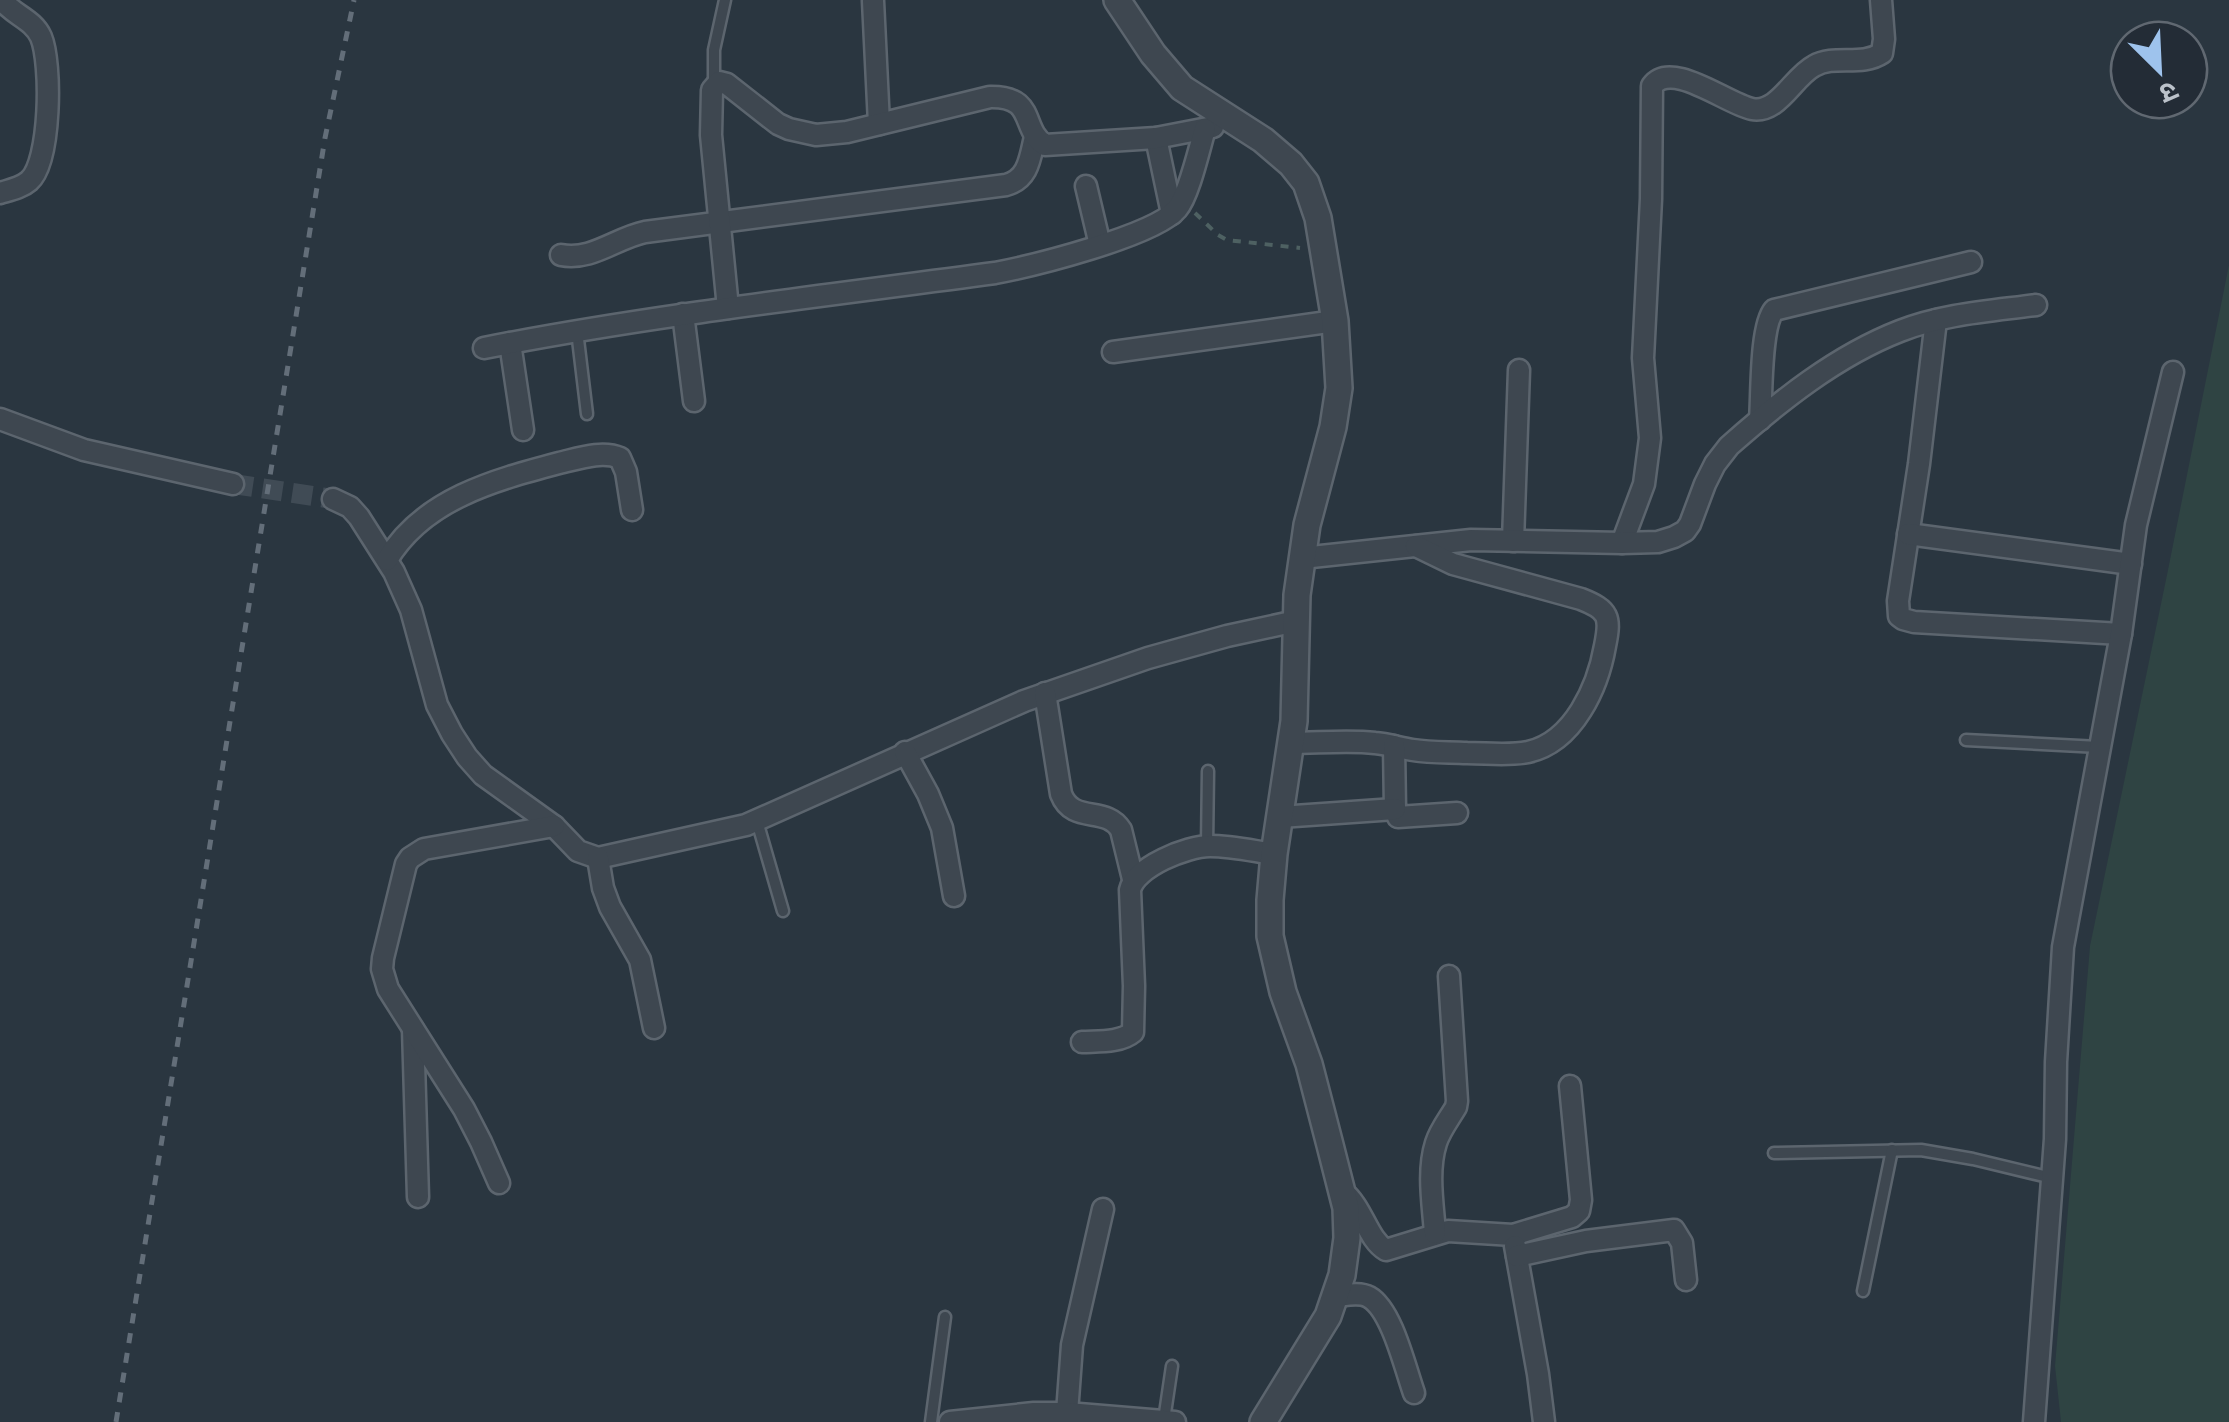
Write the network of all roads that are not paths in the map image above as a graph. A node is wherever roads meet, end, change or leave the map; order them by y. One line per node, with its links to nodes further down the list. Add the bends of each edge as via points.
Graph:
1 (2, 0): 13 (street, via 36,28 47,72 40,160 28,182)
2 (725, 0): 6 (lane)
3 (1117, 0): 7 (street, via 1170,76)
4 (1881, 0): 40 (street, via 1882,52 1814,66 1768,107 1755,110 1672,77 1652,86 1643,358 1650,438 1644,484)
5 (873, 1): 8 (street)
6 (714, 86): 8 (street, via 728,84 767,117 816,135); 15 (street, via 711,135)
7 (1234, 122): 9 (street); 23 (street, via 1263,140 1306,183)
8 (879, 124): 10 (street, via 1002,96 1025,112)
9 (1205, 129): 11 (street); 14 (street)
10 (1035, 137): 11 (street, via 1048,146); 15 (street, via 1026,172 1015,182)
11 (1156, 138): 14 (street)
12 (1086, 186): 16 (street)
13 (0, 192)
14 (1177, 208): 16 (street, via 1147,228)
15 (720, 222): 17 (street, via 635,234 596,252); 20 (street)
16 (1100, 245): 20 (street, via 995,273)
17 (561, 255)
18 (1970, 262): 33 (street, via 1774,310 1766,329)
19 (2036, 305): 22 (street)
20 (728, 308): 21 (street)
21 (683, 314): 24 (street); 30 (street)
22 (1936, 320): 33 (street, via 1838,361); 38 (street)
23 (1335, 321): 27 (street); 42 (street, via 1339,388)
24 (577, 330): 25 (street); 31 (lane)
25 (510, 343): 26 (street); 34 (street)
26 (484, 348)
27 (1114, 352)
28 (1519, 370): 39 (street)
29 (2172, 372): 44 (street)
30 (694, 400)
31 (587, 414)
32 (0, 419): 35 (street, via 84,450)
33 (1760, 420): 40 (street, via 1715,464 1685,531 1658,542)
34 (523, 430)
35 (233, 484)
36 (334, 499): 43 (street, via 354,510)
37 (632, 510): 43 (street, via 620,458 582,458 471,490 414,526)
38 (1908, 534): 44 (street); 46 (street, via 1898,601 1903,619)
39 (1513, 540): 40 (street); 41 (street)
40 (1622, 544)
41 (1416, 546): 42 (street); 50 (street, via 1453,564 1596,606 1609,627 1593,688 1560,737 1528,752 1502,754)
42 (1302, 558): 45 (street)
43 (387, 560): 58 (street, via 412,610 437,705 452,734 483,774)
44 (2131, 564): 46 (street)
45 (1296, 621): 47 (street, via 1148,658); 49 (street)
46 (2120, 634): 51 (street)
47 (1046, 693): 52 (street); 62 (street, via 1064,802 1115,821)
48 (1966, 740): 51 (lane)
49 (1290, 743): 50 (street); 56 (street)
50 (1394, 746): 54 (street)
51 (2100, 747): 72 (street, via 2063,947)
52 (905, 752): 57 (street); 63 (street, via 937,814)
53 (1208, 771): 59 (lane)
54 (1395, 810): 55 (street, via 1402,818); 56 (street)
55 (1456, 813)
56 (1280, 818): 60 (street)
57 (757, 821): 61 (street); 64 (lane)
58 (554, 826): 61 (street, via 578,851); 67 (street, via 424,849 410,858 382,968)
59 (1208, 846): 60 (street); 62 (street, via 1181,852)
60 (1274, 854): 74 (street, via 1270,936)
61 (598, 858): 66 (street, via 610,907 640,960)
62 (1134, 879): 68 (street, via 1133,1032)
63 (954, 896)
64 (783, 912)
65 (1449, 976): 77 (street, via 1456,1107 1436,1141)
66 (654, 1028)
67 (412, 1029): 73 (street, via 464,1109); 75 (street)
68 (1082, 1042)
69 (1570, 1086): 78 (street, via 1581,1206)
70 (1892, 1150): 71 (lane); 72 (lane, via 1974,1158); 80 (lane)
71 (1774, 1153)
72 (2052, 1178): 91 (street)
73 (499, 1183)
74 (1342, 1192): 77 (street, via 1382,1249); 81 (street, via 1348,1223)
75 (418, 1196)
76 (1103, 1208): 85 (street, via 1072,1346)
77 (1436, 1233): 78 (street, via 1464,1231)
78 (1515, 1246): 79 (street, via 1674,1230); 90 (street)
79 (1686, 1280)
80 (1863, 1291)
81 (1337, 1296): 84 (street, via 1366,1295 1379,1306); 89 (street)
82 (945, 1317): 87 (lane)
83 (1172, 1366): 86 (lane)
84 (1414, 1393)
85 (1067, 1412): 86 (street); 88 (street)
86 (1169, 1421)
87 (931, 1422)
88 (950, 1422)
89 (1263, 1422)
90 (1544, 1422)
91 (2034, 1422)

